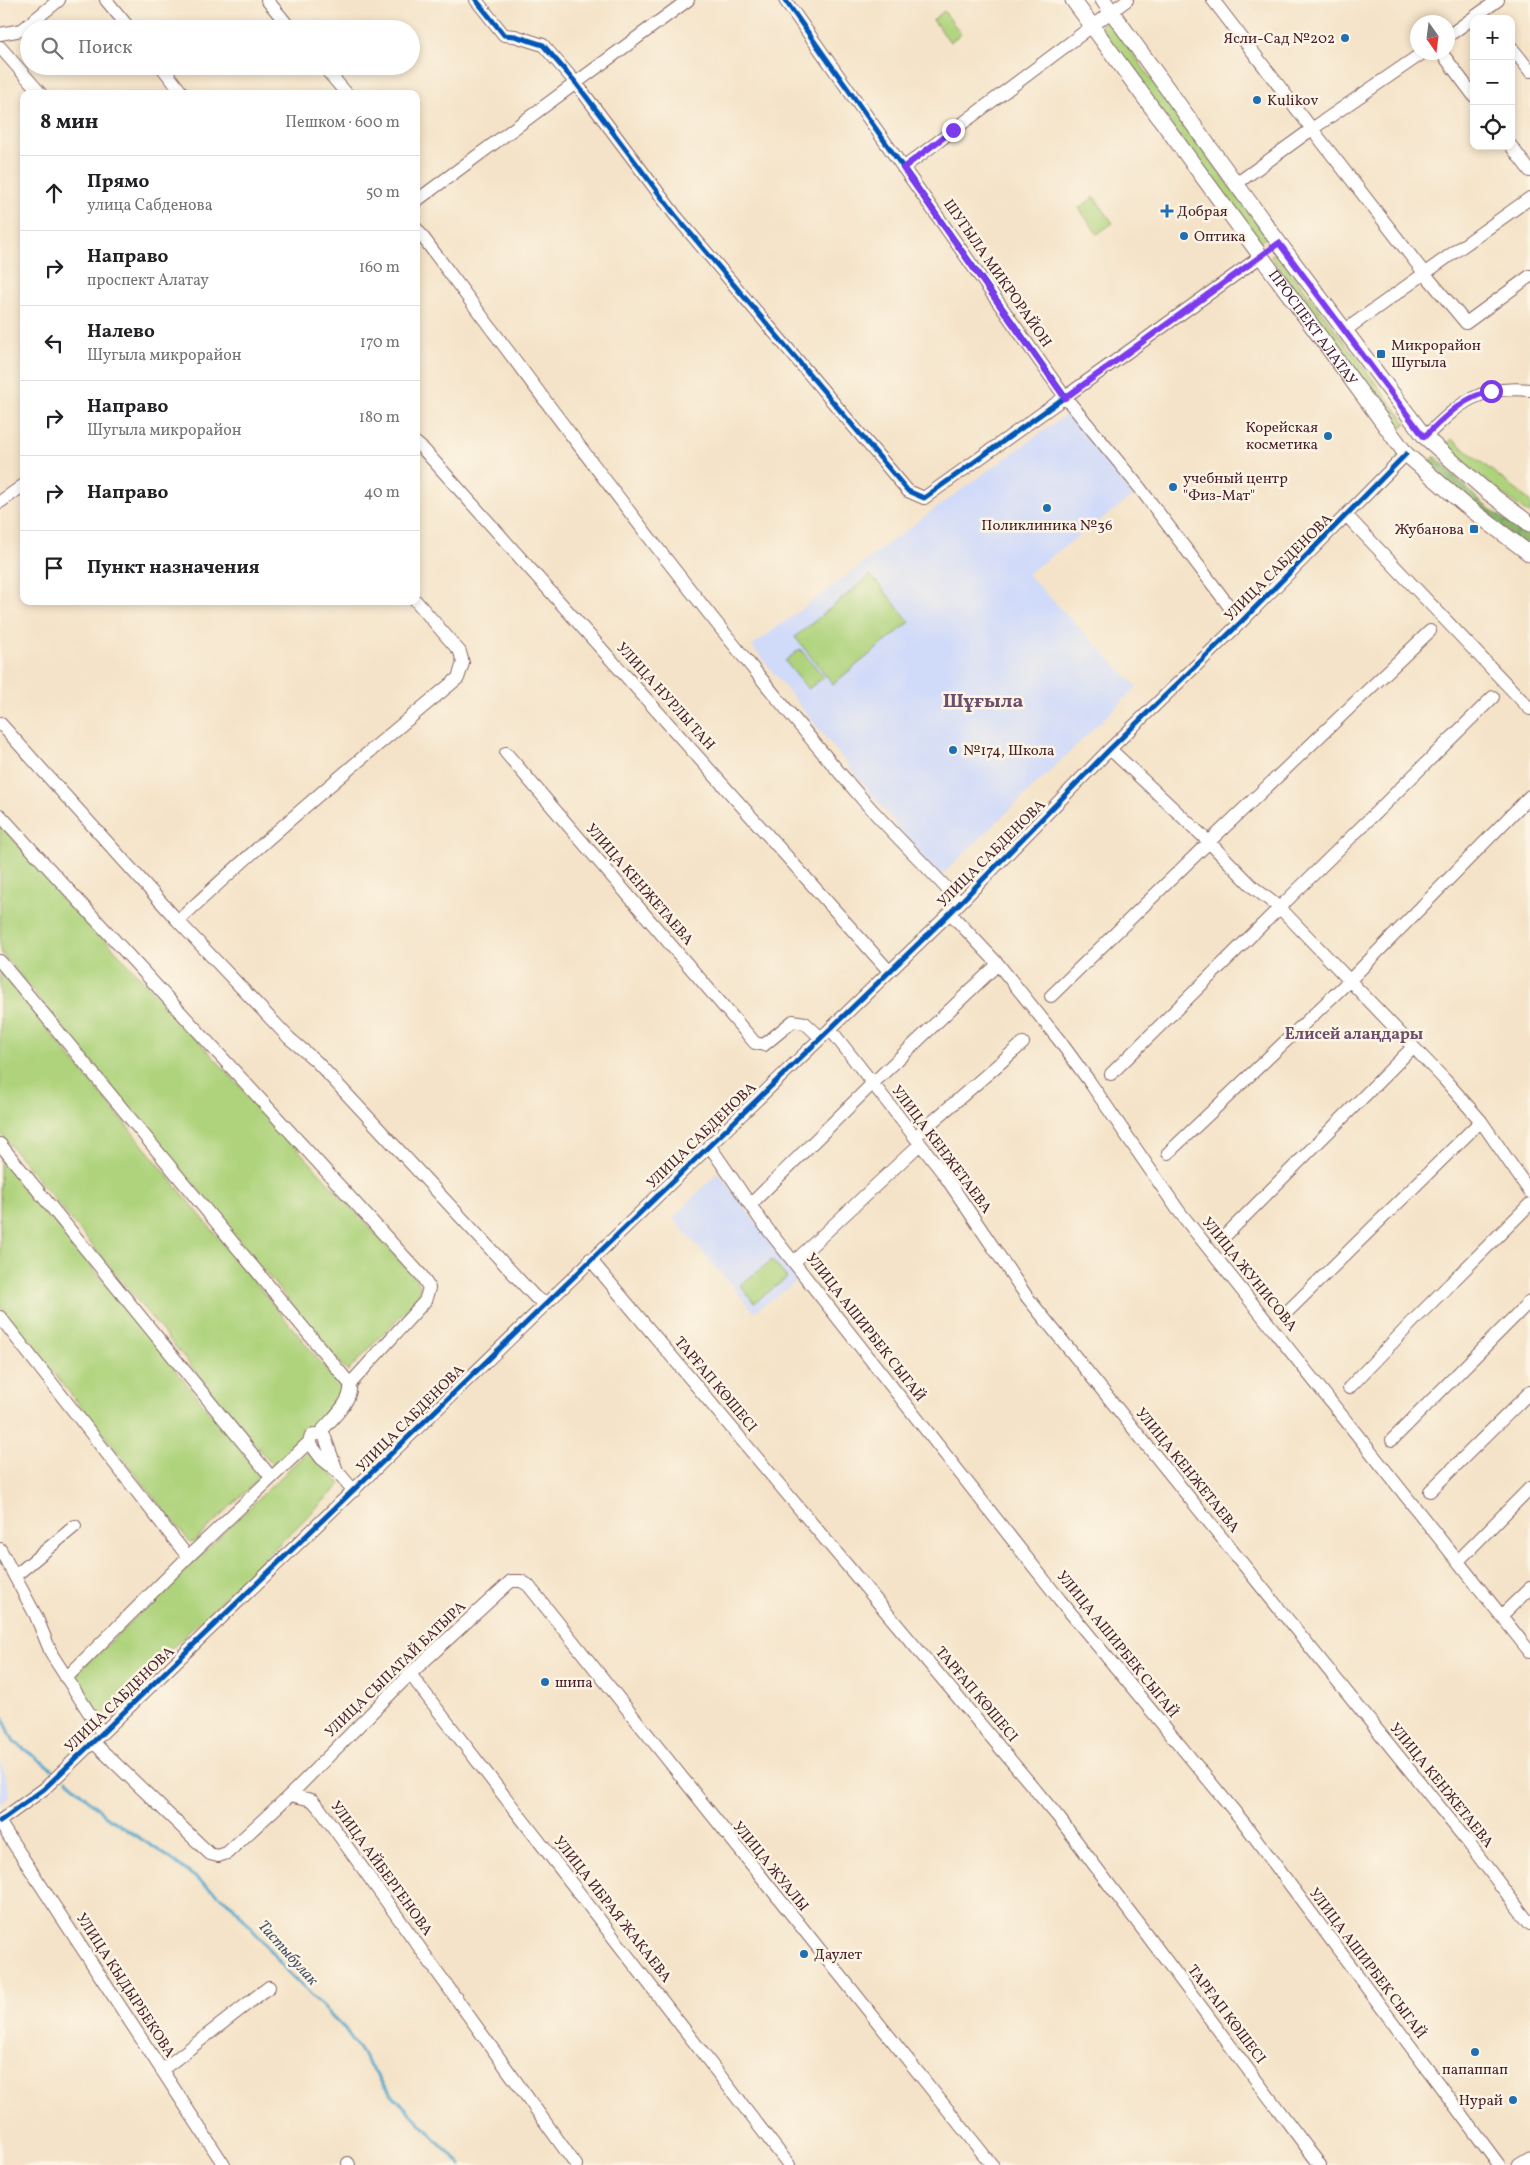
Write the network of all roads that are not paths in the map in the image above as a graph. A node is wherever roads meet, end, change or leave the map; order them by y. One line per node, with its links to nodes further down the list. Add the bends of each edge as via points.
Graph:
1 (59, 0): 13 (street)
2 (106, 0): 14 (street)
3 (266, 0): 15 (street)
4 (476, 0): 30 (street, via 504,35 543,45)
5 (688, 0): 30 (street)
6 (786, 0): 37 (street, ШУГЫЛА МИКРОРАЙОН)
7 (1074, 0): 17 (main road, ПРОСПЕКТ АЛАТАУ)
8 (1128, 0): 11 (street)
9 (1213, 0): 35 (street)
10 (1495, 1): 12 (street)
11 (1107, 6): 17 (street); 39 (main road, ПРОСПЕКТ АЛАТАУ)
12 (1486, 15)
13 (34, 20)
14 (123, 20)
15 (283, 20)
16 (1470, 24): 19 (street)
17 (1092, 26): 37 (street); 44 (main road, ПРОСПЕКТ АЛАТАУ)
18 (20, 30): 20 (street)
19 (1455, 32)
20 (0, 34)
21 (0, 47): 25 (street)
22 (1515, 52): 26 (street)
23 (1412, 60): 35 (street)
24 (1447, 60): 34 (street)
25 (20, 70)
26 (1530, 71)
27 (24, 75): 31 (street)
28 (168, 75): 32 (street)
29 (331, 75): 33 (street)
30 (576, 83): 40 (street); 49 (street, via 675,215 908,492 920,498 928,496)
31 (38, 90)
32 (180, 90)
33 (344, 90)
34 (1470, 91)
35 (1312, 129): 39 (street); 45 (street)
36 (1514, 150): 38 (street)
37 (903, 168): 49 (street, ШУГЫЛА МИКРОРАЙОН)
38 (1530, 171)
39 (1236, 184): 43 (main road, ПРОСПЕКТ АЛАТАУ)
40 (420, 198)
41 (1530, 198): 45 (street)
42 (420, 233): 69 (street, via 737,647 865,802)
43 (1279, 243): 44 (main road); 47 (main road, ПРОСПЕКТ АЛАТАУ)
44 (1260, 257): 49 (street); 52 (main road, ПРОСПЕКТ АЛАТАУ)
45 (1425, 274): 46 (street, via 1466,323); 47 (street)
46 (1530, 276)
47 (1344, 331): 50 (main road, ПРОСПЕКТ АЛАТАУ)
48 (1530, 390): 50 (street, УЛИЦА САБДЕНОВА, via 1500,389 1482,393 1451,411)
49 (1065, 398): 59 (street, ШУГЫЛА МИКРОРАЙОН, via 1139,487)
50 (1424, 437): 52 (main road, УЛИЦА САБДЕНОВА); 56 (main road, ПРОСПЕКТ АЛАТАУ)
51 (420, 447): 75 (street, УЛИЦА НУРЛЫ ТАН)
52 (1406, 454): 55 (street, УЛИЦА САБДЕНОВА); 57 (main road, ПРОСПЕКТ АЛАТАУ, via 1465,505)
53 (20, 488): 54 (street)
54 (0, 502)
55 (1346, 515): 59 (street, УЛИЦА САБДЕНОВА); 62 (street)
56 (1530, 524)
57 (1530, 554)
58 (419, 605): 72 (street, via 460,652 463,663 458,678 248,854)
59 (1241, 622): 64 (street, УЛИЦА САБДЕНОВА)
60 (1430, 631): 68 (street)
61 (1494, 697): 70 (street)
62 (1530, 709)
63 (0, 723): 72 (street)
64 (1110, 749): 68 (street); 69 (street, УЛИЦА САБДЕНОВА)
65 (506, 752): 79 (street, УЛИЦА КЕНЖЕТАЕВА, via 755,1043 764,1045 794,1021 806,1023)
66 (1530, 796): 76 (street)
67 (0, 815): 99 (street, via 422,1276 429,1288 425,1301)
68 (1209, 842): 70 (street, via 1254,887); 77 (street)
69 (960, 903): 71 (street, УЛИЦА САБДЕНОВА)
70 (1281, 908): 76 (street); 82 (street)
71 (950, 912): 74 (street, УЛИЦА ЖУНИСОВА); 75 (street, УЛИЦА САБДЕНОВА)
72 (178, 921): 96 (street)
73 (0, 962): 99 (street)
74 (998, 964): 83 (street); 113 (street, УЛИЦА ЖУНИСОВА, via 1089,1080 1178,1210)
75 (889, 971): 78 (street, УЛИЦА САБДЕНОВА)
76 (1349, 981): 81 (street); 88 (street)
77 (1051, 996)
78 (830, 1029): 79 (street, УЛИЦА САБДЕНОВА); 83 (street, УЛИЦА КЕНЖЕТАЕВА)
79 (821, 1038): 87 (street, УЛИЦА САБДЕНОВА)
80 (1023, 1043): 85 (street)
81 (1413, 1047): 84 (street); 92 (street)
82 (1111, 1074)
83 (873, 1084): 85 (street, УЛИЦА КЕНЖЕТАЕВА); 91 (street)
84 (1481, 1121): 89 (street); 97 (street)
85 (918, 1141): 94 (street); 125 (street, УЛИЦА КЕНЖЕТАЕВА, via 1027,1297 1468,1841)
86 (0, 1144): 106 (street)
87 (709, 1145): 91 (street, УЛИЦА АШИРБЕК СЫГАЙ); 93 (street, УЛИЦА САБДЕНОВА)
88 (1168, 1153)
89 (1530, 1192)
90 (1530, 1204): 100 (street)
91 (750, 1205): 94 (street, УЛИЦА АШИРБЕК СЫГАЙ)
92 (1224, 1238)
93 (590, 1259): 96 (street, УЛИЦА САБДЕНОВА); 133 (street, ТАРҒАП КӨШЕСІ, via 1059,1818)
94 (794, 1262): 134 (street, УЛИЦА АШИРБЕК СЫГАЙ, via 1060,1600 1244,1823)
95 (1530, 1301): 103 (street)
96 (544, 1304): 108 (street, УЛИЦА САБДЕНОВА)
97 (1286, 1312)
98 (0, 1317): 112 (street)
99 (350, 1384): 102 (street, via 348,1399)
100 (1349, 1388)
101 (1530, 1392): 109 (street)
102 (320, 1433): 104 (street, via 311,1436); 105 (street, via 326,1440)
103 (1392, 1440)
104 (309, 1442): 105 (street, via 320,1458); 106 (street)
105 (337, 1472): 108 (street)
106 (271, 1477): 112 (street)
107 (1530, 1488): 113 (street)
108 (354, 1491): 122 (street, УЛИЦА САБДЕНОВА)
109 (1430, 1491)
110 (75, 1526): 114 (street)
111 (0, 1549): 114 (street)
112 (188, 1557): 121 (street)
113 (1458, 1561): 118 (street, УЛИЦА ЖУНИСОВА)
114 (15, 1576): 121 (street)
115 (528, 1585): 120 (street, УЛИЦА СЫПАТАЙ БАТЫРА, via 511,1581); 132 (street, УЛИЦА ЖУАЛЫ)
116 (1530, 1588): 118 (street)
117 (1530, 1599): 118 (street)
118 (1504, 1619): 119 (street, УЛИЦА ЖУНИСОВА)
119 (1530, 1652)
120 (410, 1674): 123 (street, УЛИЦА СЫПАТАЙ БАТЫРА); 131 (street, УЛИЦА ИБРАЯ ЖАКАЕВА)
121 (66, 1678): 122 (street)
122 (97, 1738): 123 (street, via 210,1854 227,1854); 124 (street, УЛИЦА САБДЕНОВА, via 44,1789)
123 (290, 1795): 130 (street, УЛИЦА АЙБЕРГЕНОВА, via 312,1800 320,1809)
124 (0, 1822): 127 (street, УЛИЦА КЫДЫРБЕКОВА)
125 (1530, 1924)
126 (270, 1987): 127 (street)
127 (162, 2070): 129 (street, УЛИЦА КЫДЫРБЕКОВА)
128 (1530, 2159): 135 (main road)
129 (224, 2165)
130 (576, 2165)
131 (789, 2165)
132 (992, 2165)
133 (1320, 2165)
134 (1499, 2165)
135 (1520, 2165)

